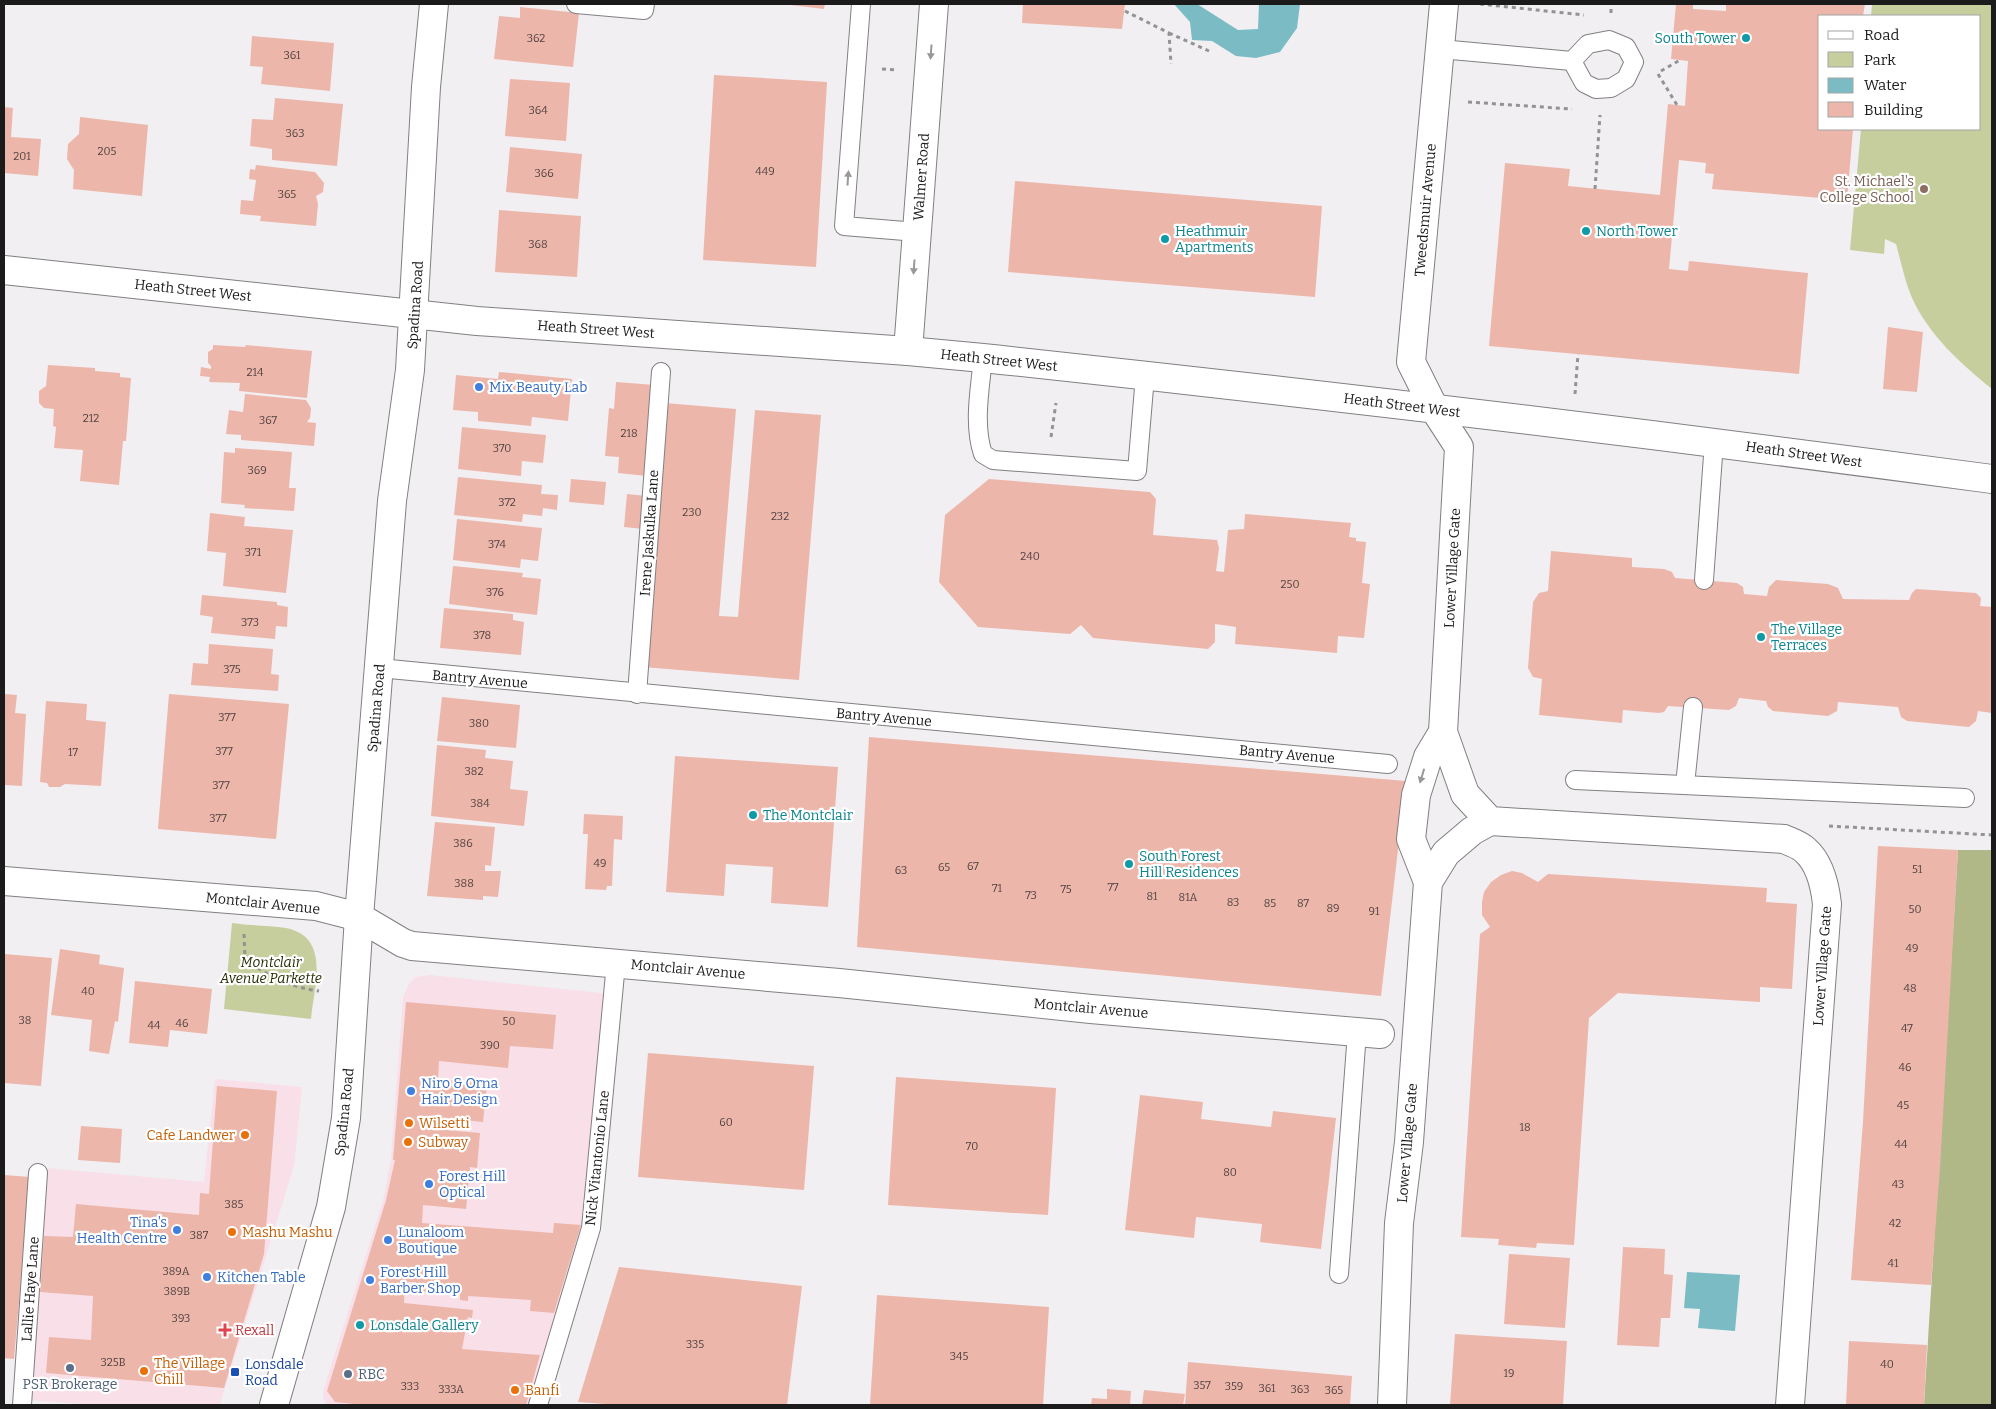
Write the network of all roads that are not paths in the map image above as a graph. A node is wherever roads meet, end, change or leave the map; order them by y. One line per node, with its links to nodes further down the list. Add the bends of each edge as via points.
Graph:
1 (434, 4): 11 (street, Spadina Road, via 426,87)
2 (576, 4): 3 (lane, via 644,10)
3 (645, 4)
4 (861, 4): 9 (lane, one-way to 4, via 844,226)
5 (934, 4): 9 (street, Walmer Road, one-way to 9)
6 (1444, 4): 7 (street, Tweedsmuir Avenue)
7 (1440, 49): 8 (lane); 16 (street, Tweedsmuir Avenue, via 1411,362)
8 (1572, 61)
9 (917, 232): 12 (street, Walmer Road, one-way to 12)
10 (4, 270): 11 (street, Heath Street West)
11 (414, 315): 12 (street, Heath Street West); 20 (street, Spadina Road, via 392,501)
12 (908, 351): 13 (street, Heath Street West)
13 (983, 358): 15 (street, Heath Street West); 15 (lane, via 979,441 983,454 993,460 1138,472)
14 (661, 372): 21 (lane, Irene Jaskulka Lane)
15 (1145, 376): 16 (street, Heath Street West)
16 (1435, 410): 17 (street, Heath Street West); 23 (street, Lower Village Gate, via 1459,447)
17 (1714, 442): 18 (street, Heath Street West); 19 (lane)
18 (1992, 479)
19 (1704, 580)
20 (379, 668): 21 (lane, Bantry Avenue); 31 (street, Spadina Road)
21 (637, 694): 24 (lane, Bantry Avenue)
22 (1693, 707): 26 (lane)
23 (1443, 732): 28 (street, Lower Village Gate, via 1465,794); 30 (street, Lower Village Gate, one-way to 30, via 1428,756 1416,795 1411,839)
24 (1388, 764)
25 (1575, 780): 26 (lane)
26 (1685, 785): 27 (lane)
27 (1966, 798)
28 (1490, 821): 30 (street, Lower Village Gate, via 1446,853); 40 (street, Lower Village Gate, via 1784,839 1805,849 1814,861 1825,887 1827,904)
29 (4, 881): 31 (street, Montclair Avenue, via 304,905)
30 (1428, 882): 39 (street, Lower Village Gate, via 1409,1142 1399,1223)
31 (359, 917): 32 (street, Montclair Avenue, via 412,946); 37 (street, Spadina Road, via 347,1109 331,1207)
32 (616, 963): 33 (street, Montclair Avenue); 38 (lane, Nick Vitantonio Lane, via 591,1228)
33 (1368, 1033): 35 (lane)
34 (38, 1173): 36 (lane, Lallie Haye Lane)
35 (1338, 1274)
36 (22, 1405)
37 (274, 1405)
38 (538, 1405)
39 (1392, 1405)
40 (1790, 1405)

